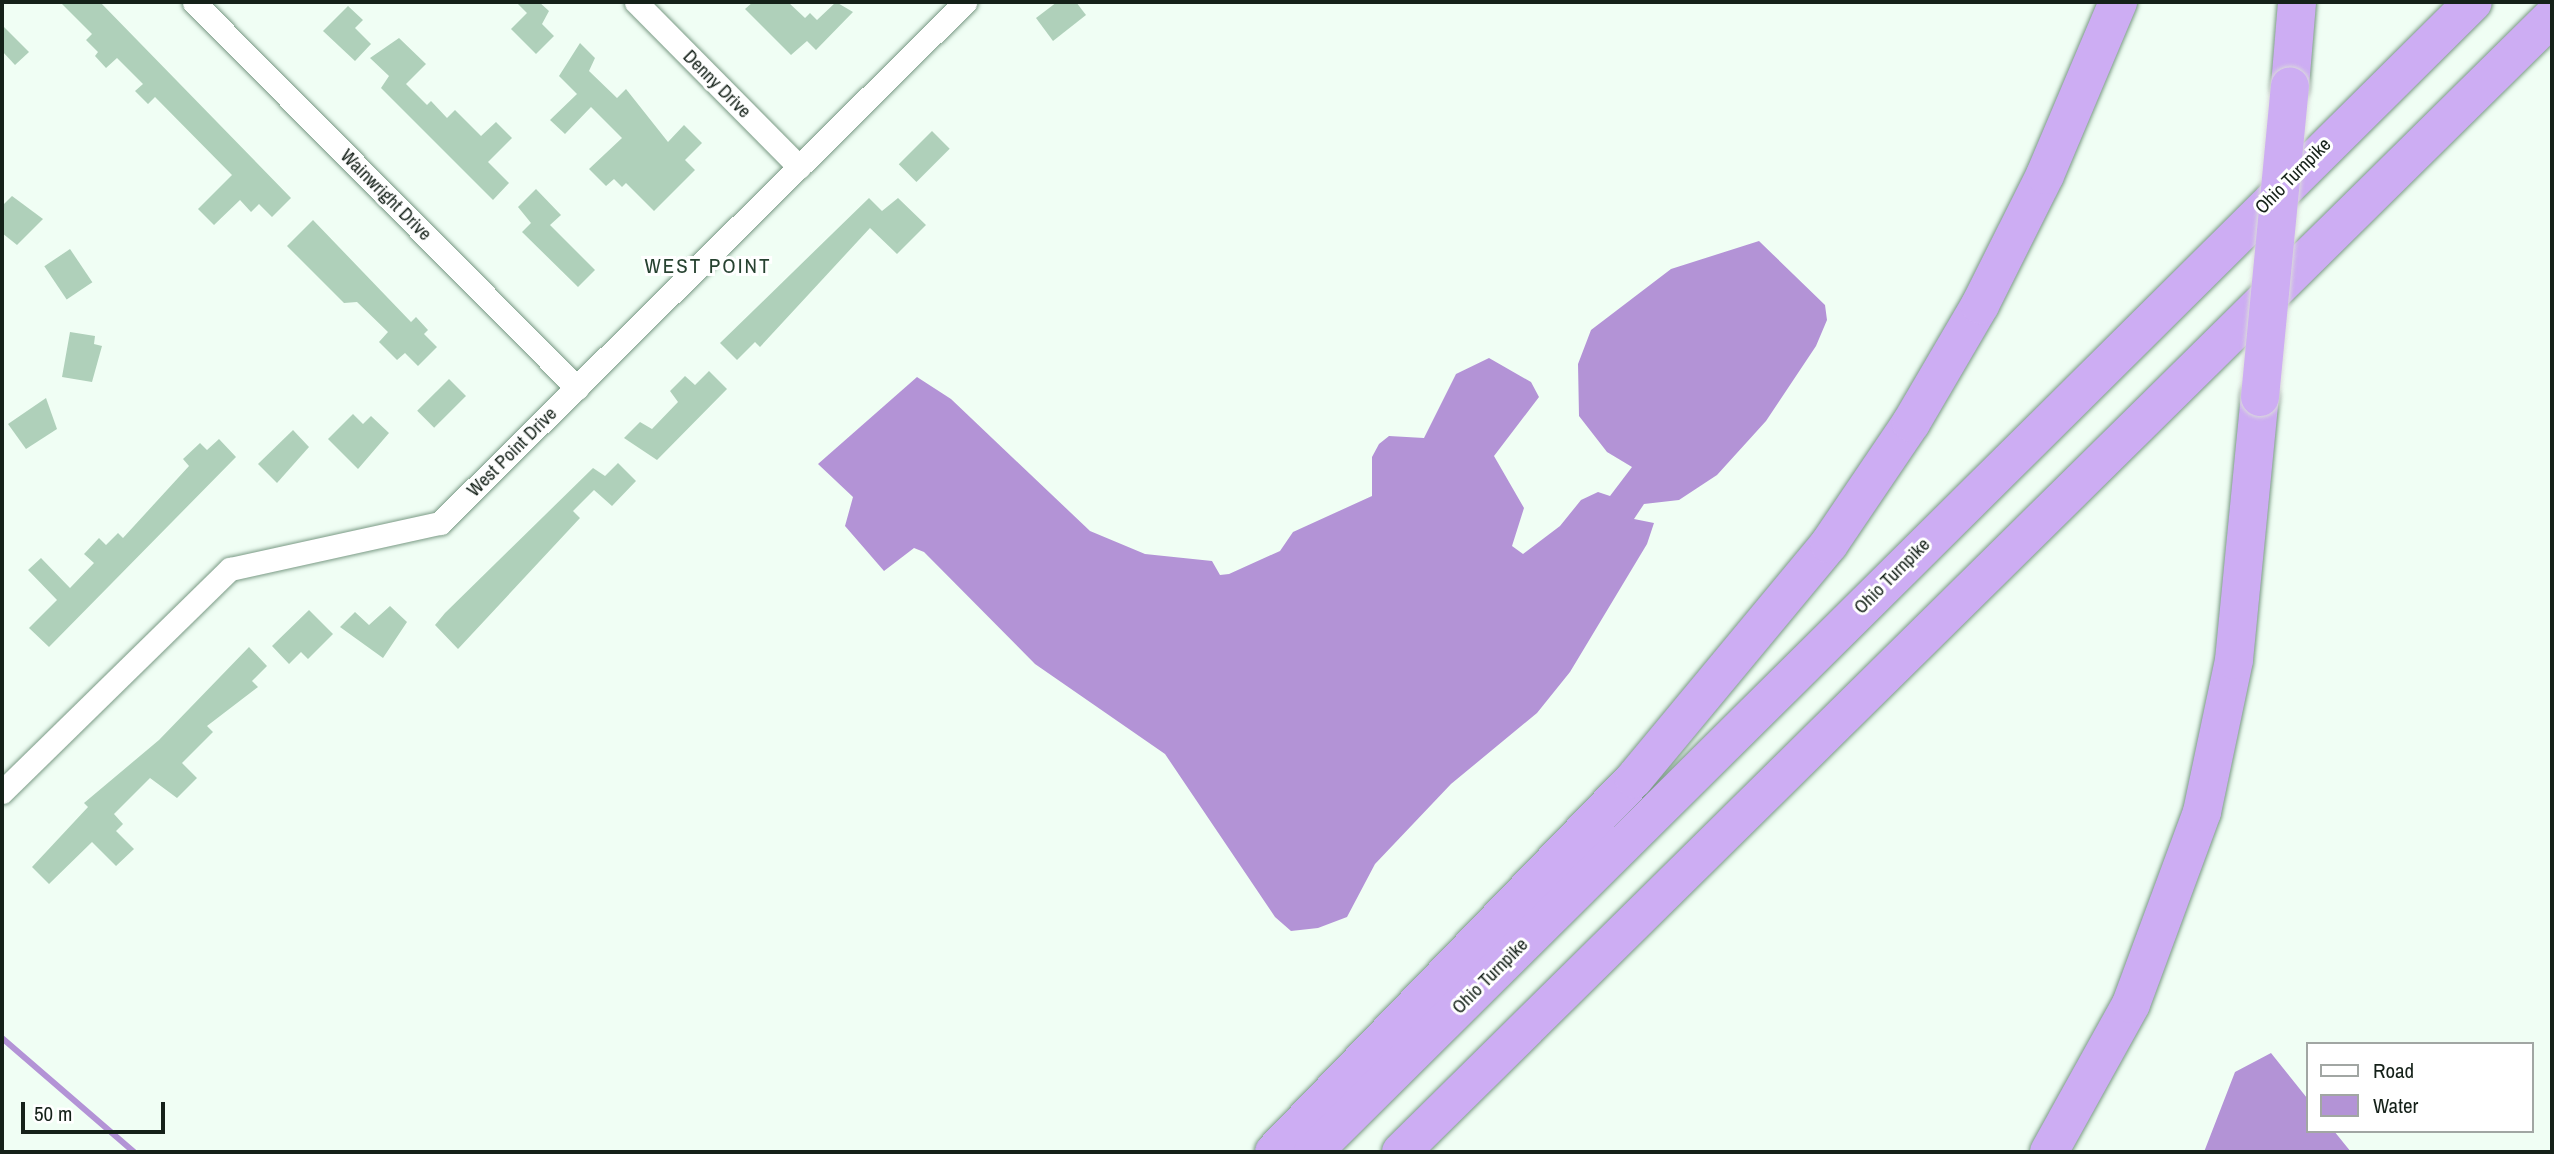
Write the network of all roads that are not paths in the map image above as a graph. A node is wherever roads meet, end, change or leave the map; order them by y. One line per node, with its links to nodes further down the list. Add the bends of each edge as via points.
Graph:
1 (194, 2): 11 (street, Wainwright Drive)
2 (636, 2): 10 (street, Denny Drive)
3 (965, 2): 10 (street, West Point Drive)
4 (2118, 2): 13 (highway, via 2045,175 1980,306 1911,423 1829,544 1634,779)
5 (2297, 2): 16 (highway, bridge, via 2234,660 2202,812 2131,1004)
6 (2473, 2): 14 (highway, Ohio Turnpike)
7 (2552, 17): 9 (highway)
8 (2552, 34): 9 (highway)
9 (2510, 57): 15 (highway)
10 (799, 167): 11 (street, West Point Drive)
11 (577, 388): 12 (street, West Point Drive, via 440,523 230,569)
12 (2, 792)
13 (1274, 1152)
14 (1313, 1152)
15 (1401, 1152)
16 (2049, 1152)

